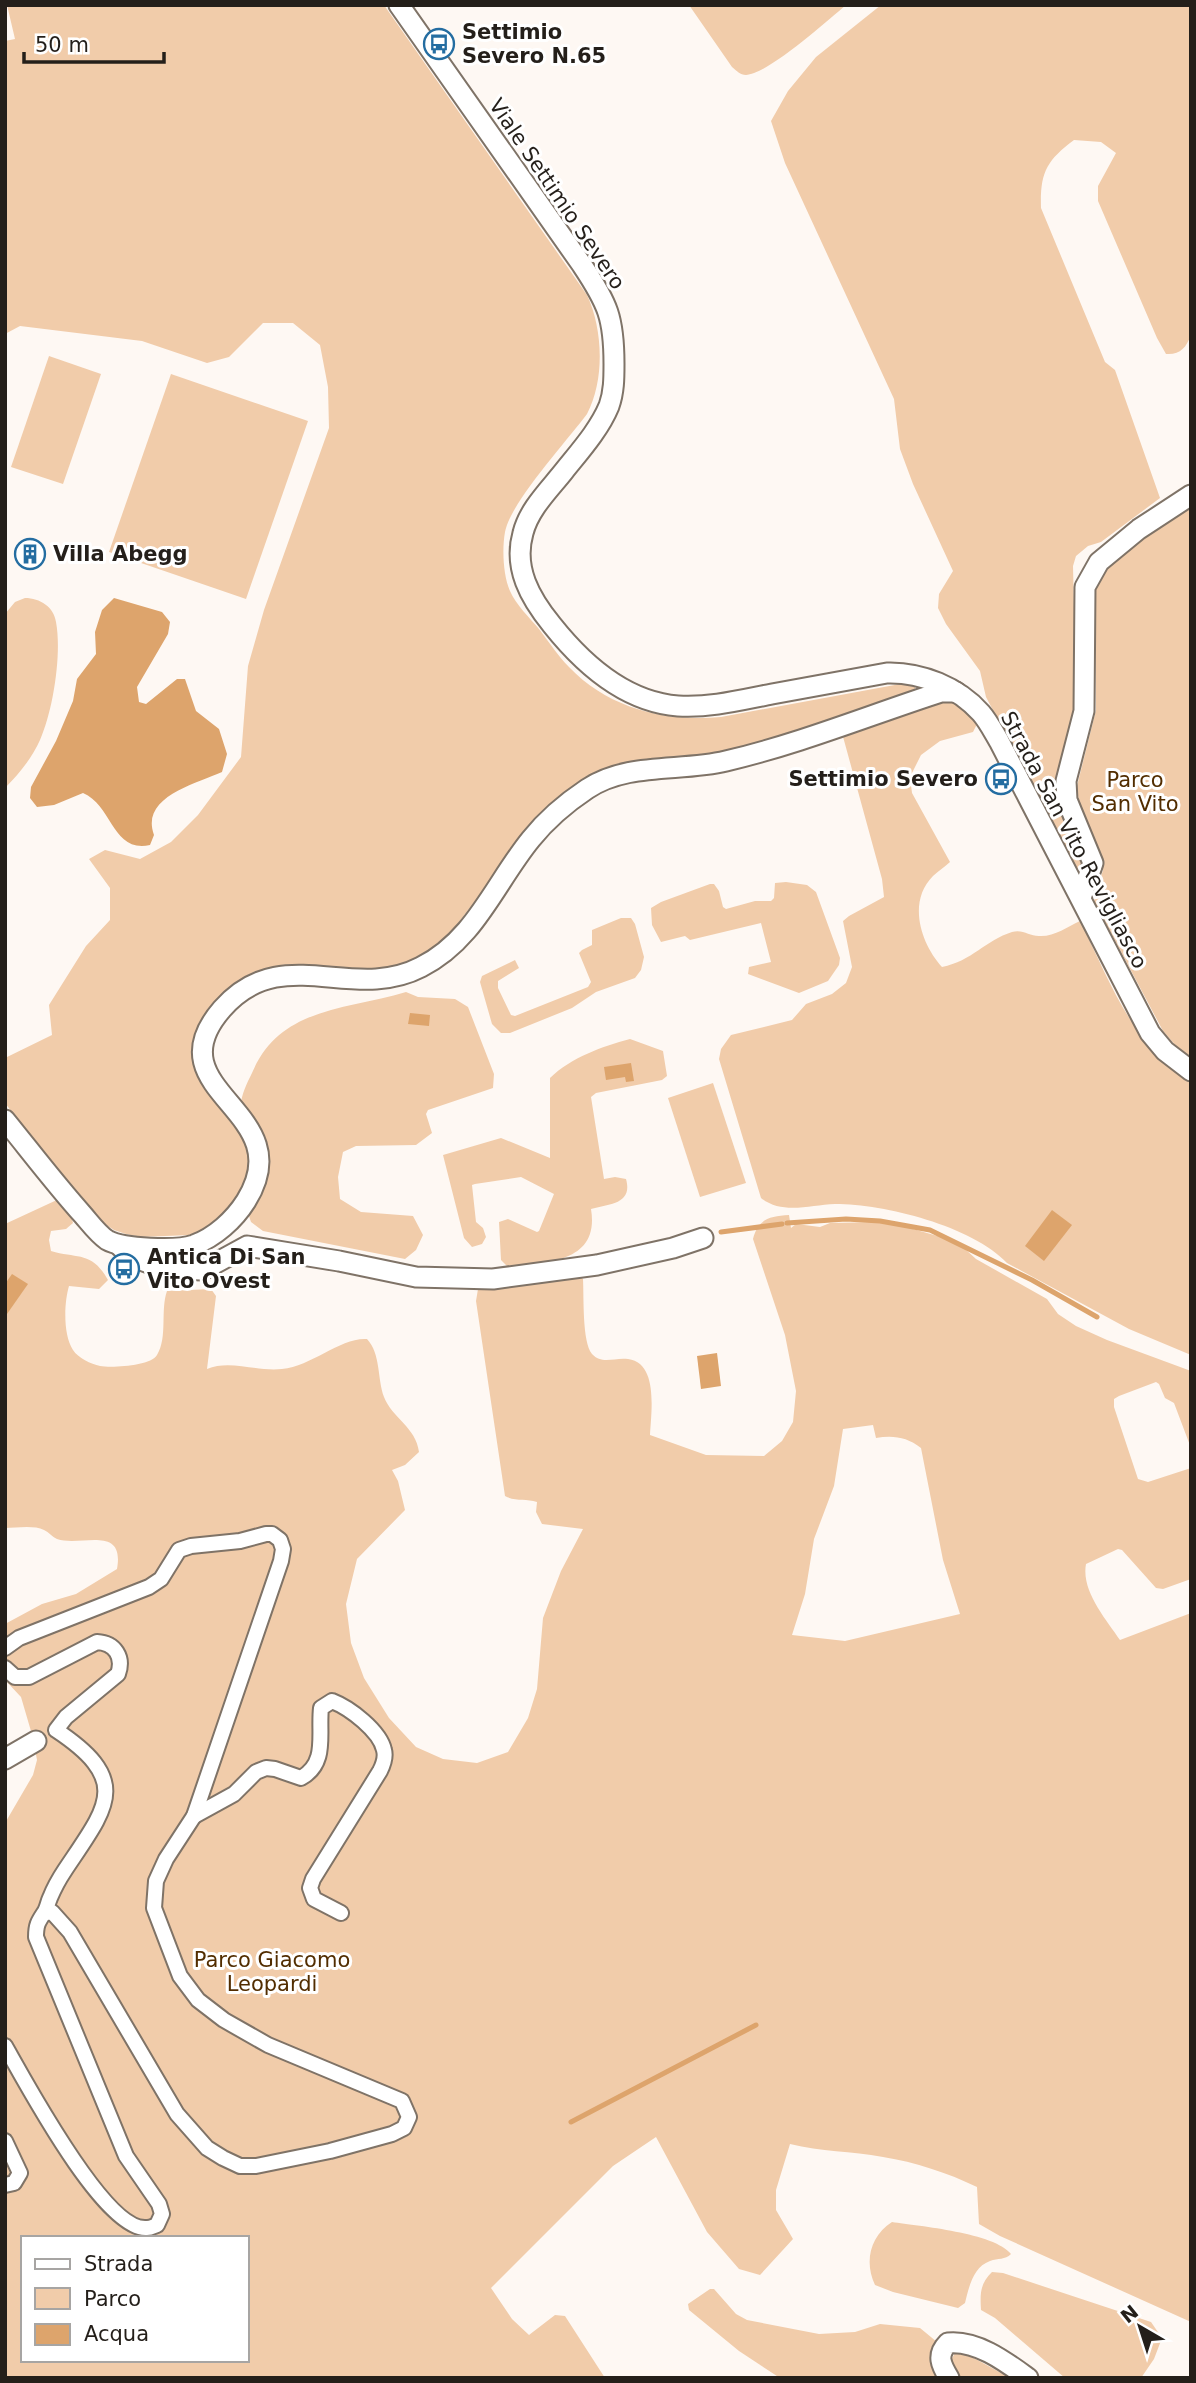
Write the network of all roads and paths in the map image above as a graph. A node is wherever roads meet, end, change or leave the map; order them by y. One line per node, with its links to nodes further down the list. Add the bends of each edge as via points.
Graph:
1 (399, 5): 3 (street, Viale Settimio Severo, via 583,265 612,321 610,404 537,505 521,544 525,582 550,623 600,675 655,702 677,706 716,705 901,672)
2 (1191, 495): 4 (street, via 1099,562 1085,587 1084,710 1066,781 1067,800 1093,863)
3 (957, 692): 4 (street, Strada San Vito Revigliasco, via 983,715); 8 (street, via 941,692 724,762 608,778 544,824 471,927 424,966 366,981 274,976 238,993 207,1033 202,1058 212,1083 257,1142 256,1182 224,1227 192,1246)
4 (1081, 898): 5 (street, Strada San Vito Revigliasco, via 1150,1033)
5 (1191, 1071)
6 (5, 1120): 8 (street, via 94,1228)
7 (704, 1238): 8 (street, via 609,1263 493,1279 416,1277 247,1246 203,1270 165,1269 130,1256)
8 (120, 1245)
9 (5, 1648): 14 (street, via 19,1638 149,1587 161,1579 179,1550 266,1534 276,1537 283,1549 281,1561)
10 (5, 1668): 11 (street, via 15,1677 29,1677 97,1642 114,1647 121,1665 118,1674)
11 (56, 1730): 12 (street); 15 (street, via 98,1767 105,1802)
12 (36, 1741): 13 (street)
13 (5, 1759)
14 (194, 1816): 15 (street, via 156,1881 154,1908 186,1986 224,2020 268,2045 402,2101 409,2117 404,2128 330,2151 257,2166 240,2166 223,2158 207,2148 177,2114 70,1932 52,1912); 16 (street, via 266,1768 301,1778 309,1773 319,1755 321,1708 332,1701 348,1709 377,1737 385,1754 380,1772 310,1888 314,1899)
15 (44, 1913): 17 (street, via 36,1924 36,1937 126,2156 159,2204 162,2214 157,2225 146,2229 135,2225 83,2177)
16 (341, 1913)
17 (5, 2046)
18 (5, 2141): 19 (street, via 20,2173 14,2183)
19 (5, 2185)
20 (949, 2378): 21 (street, via 940,2363 948,2343 966,2344 1003,2360)
21 (1028, 2378)

